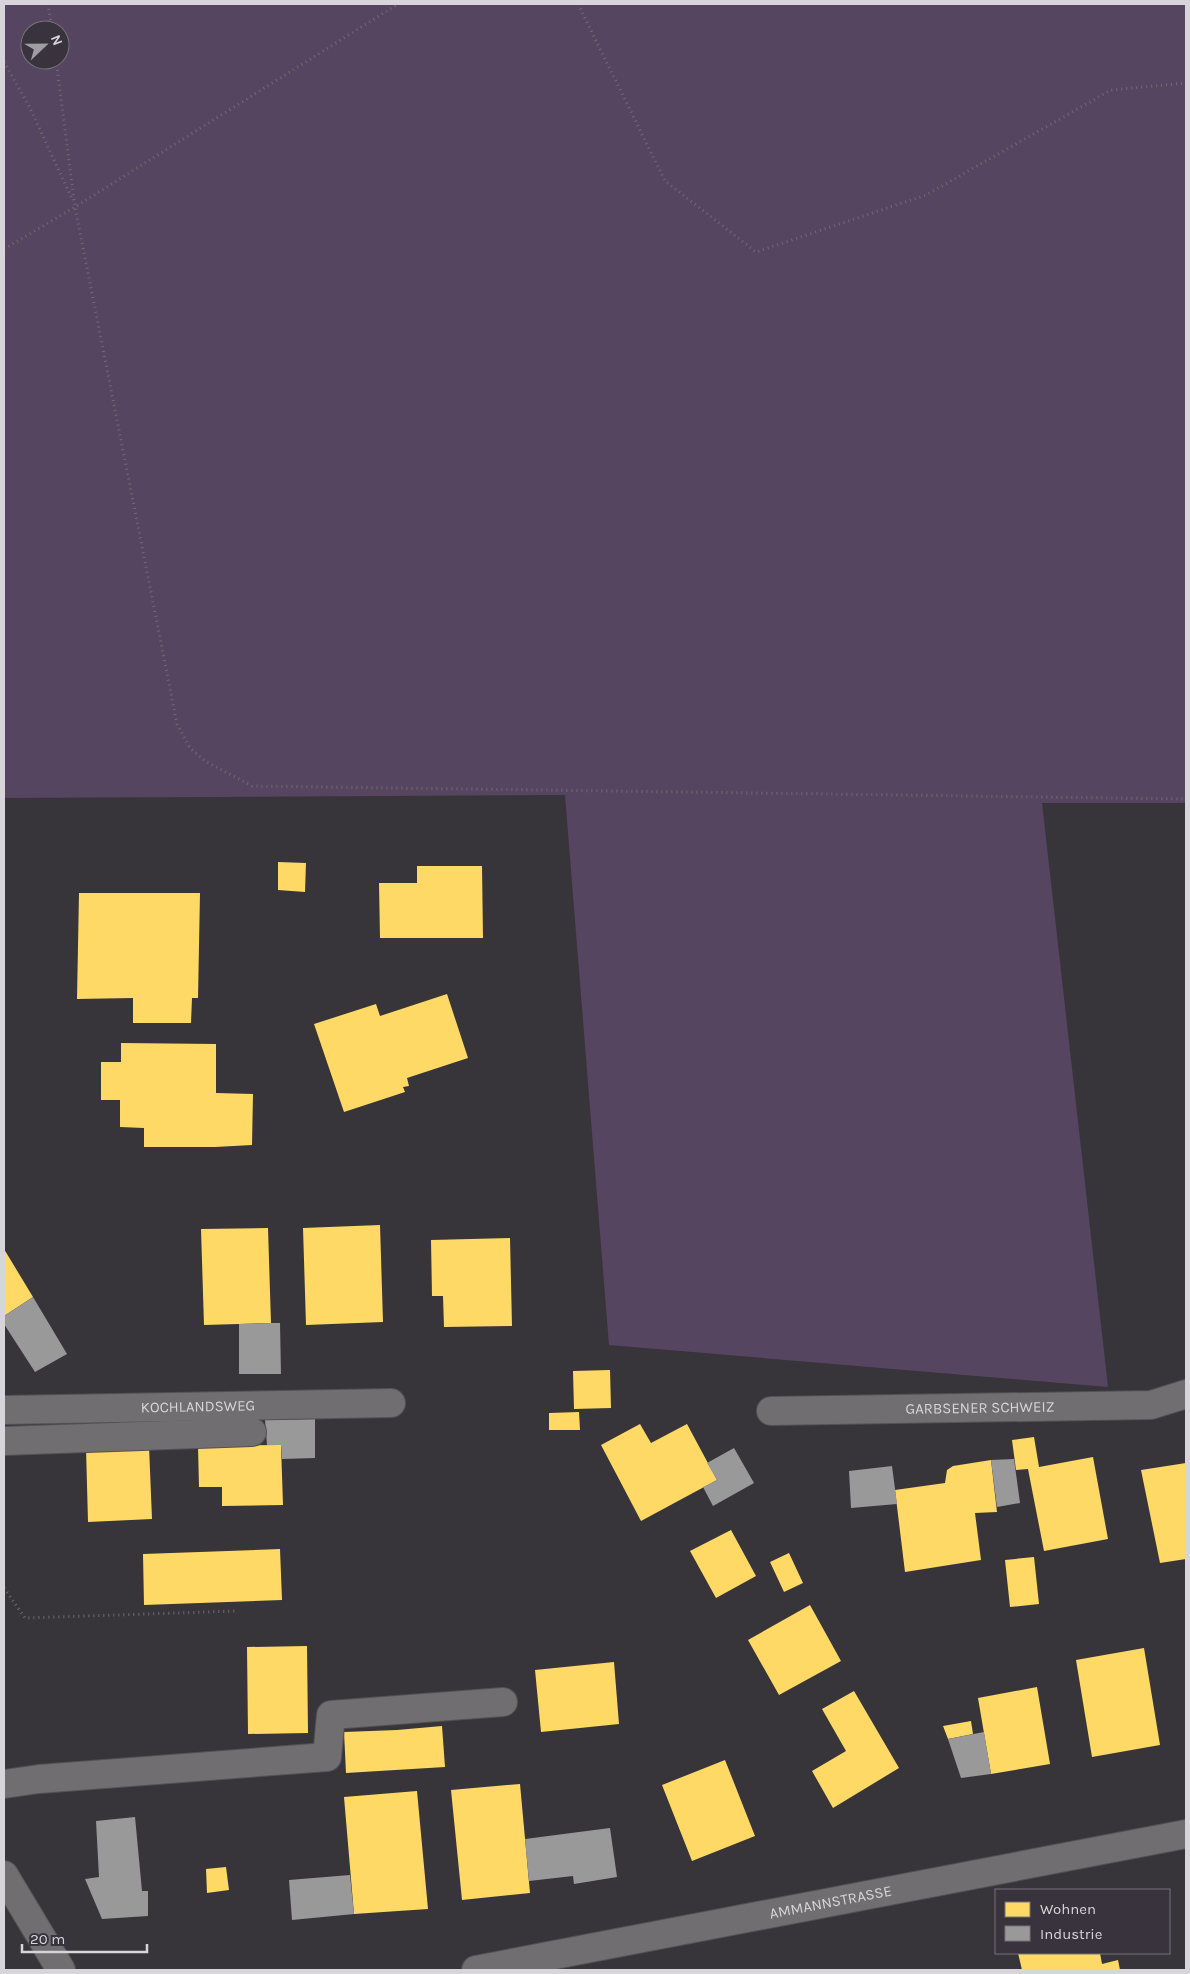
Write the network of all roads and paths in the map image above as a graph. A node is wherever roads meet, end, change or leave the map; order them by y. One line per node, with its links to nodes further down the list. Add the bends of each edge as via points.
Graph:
1 (48, 4): 4 (path)
2 (398, 4): 8 (path)
3 (578, 4): 7 (path, via 665,181 756,252 926,195 1111,90)
4 (50, 20)
5 (4, 62): 8 (path, via 29,106)
6 (57, 70): 8 (path)
7 (1186, 83)
8 (75, 206): 9 (path); 10 (path, via 177,724 190,748 205,761 252,786)
9 (4, 249)
10 (1186, 799)
11 (1186, 1394): 14 (street, GARBSENER SCHWEIZ, via 1151,1405)
12 (391, 1403): 13 (street, KOCHLANDSWEG)
13 (4, 1410)
14 (771, 1411)
15 (252, 1432): 16 (street)
16 (4, 1441)
17 (4, 1588): 18 (path, via 25,1618)
18 (237, 1611)
19 (503, 1702): 20 (street, via 331,1715 328,1758)
20 (4, 1784)
21 (1186, 1834): 24 (street, AMMANNSTRASSE)
22 (4, 1875): 23 (street)
23 (61, 1970)
24 (476, 1970)

